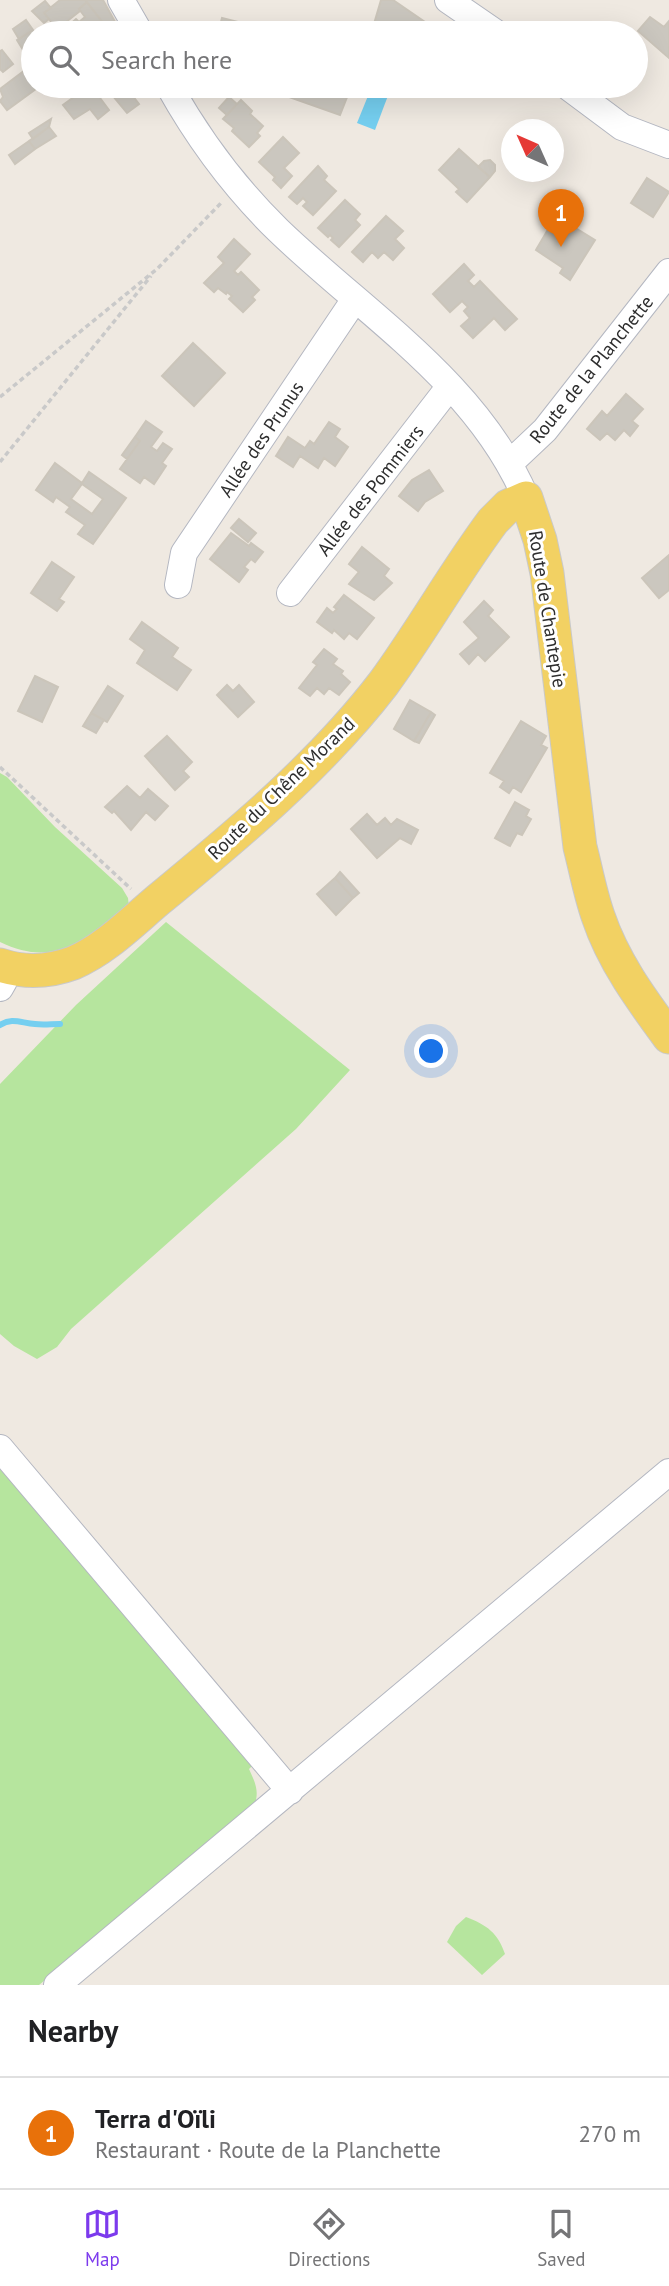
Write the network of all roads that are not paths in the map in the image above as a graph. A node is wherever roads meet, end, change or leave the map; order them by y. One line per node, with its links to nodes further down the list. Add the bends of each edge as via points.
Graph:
1 (121, 0): 3 (street)
2 (448, 0): 4 (street)
3 (132, 21)
4 (478, 21)
5 (177, 98): 9 (street, Route de Chantepie, via 237,187)
6 (583, 98): 7 (street, via 622,127)
7 (669, 145)
8 (669, 272): 11 (street, Route de la Planchette, via 551,423)
9 (355, 299): 10 (street, Route de Chantepie); 13 (street, Allée des Prunus, via 184,553)
10 (450, 386): 11 (street, Route de Chantepie); 14 (street, Allée des Pommiers)
11 (510, 463): 12 (street, Route de Chantepie)
12 (526, 498): 15 (main road, Route du Chêne Morand, via 493,521 382,685 335,738 235,835 97,949 73,963); 16 (main road, Route de Chantepie, via 547,573 590,891 625,974)
13 (178, 585)
14 (290, 593)
15 (2, 974)
16 (669, 1037)
17 (0, 1448): 19 (street)
18 (669, 1472): 19 (street)
19 (290, 1791): 20 (street)
20 (57, 1985)

